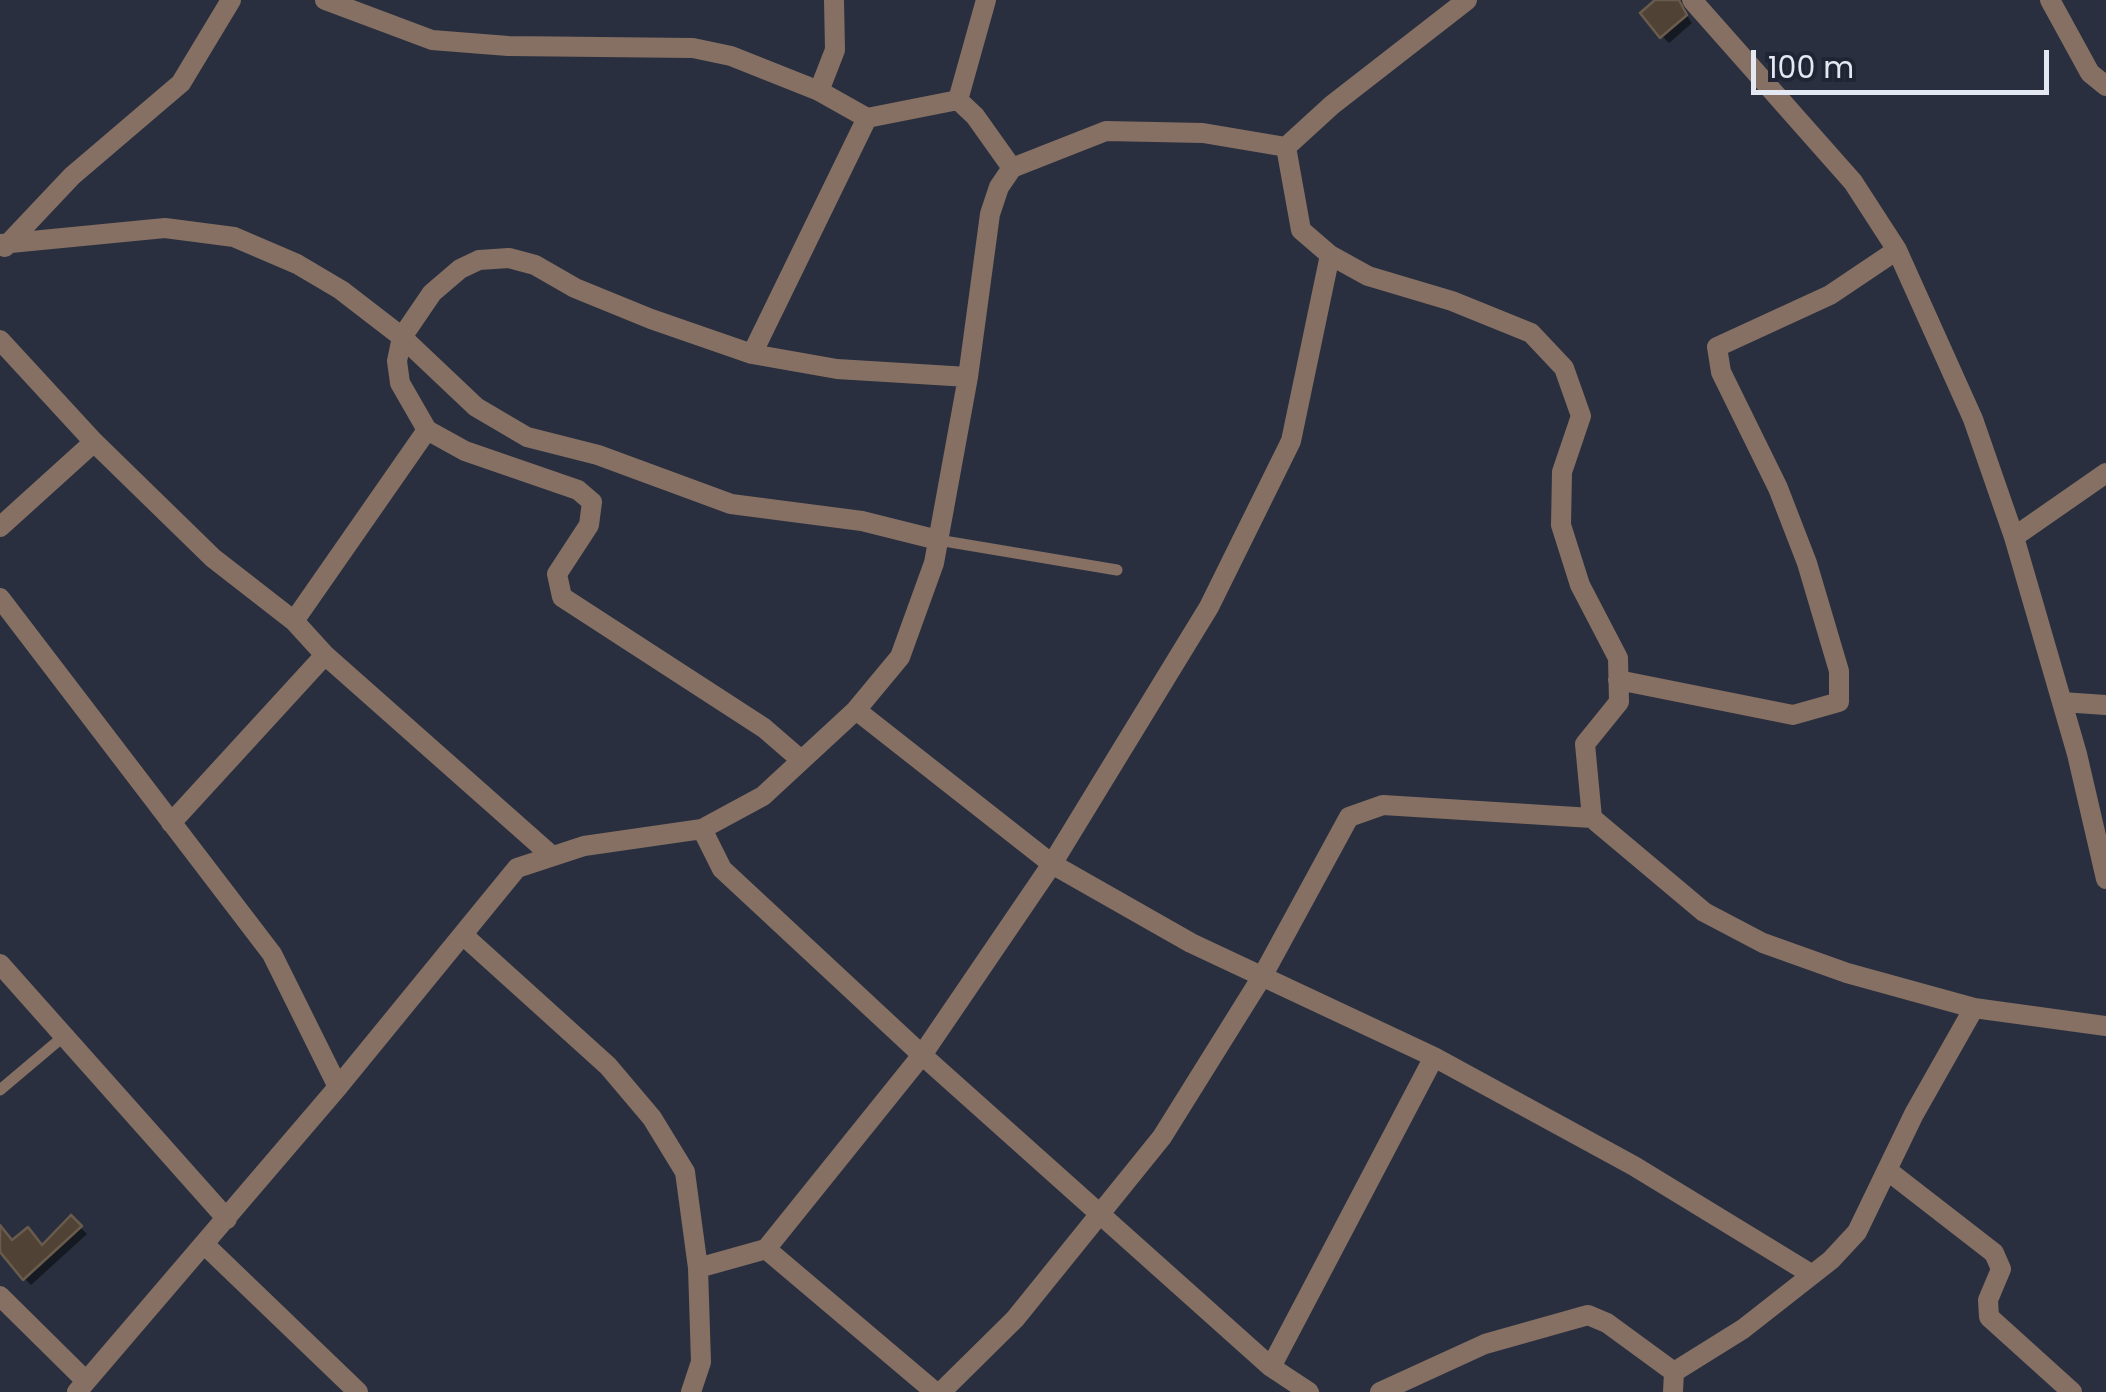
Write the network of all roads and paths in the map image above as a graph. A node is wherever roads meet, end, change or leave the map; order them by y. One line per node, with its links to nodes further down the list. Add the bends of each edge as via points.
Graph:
1 (231, 0): 14 (street, via 181,83 72,176)
2 (325, 0): 9 (street, via 432,40 693,48)
3 (834, 0): 9 (street, via 835,50)
4 (986, 0): 10 (street)
5 (1467, 0): 12 (street)
6 (1692, 0): 15 (street, via 1853,182)
7 (2050, 0): 8 (street, via 2090,73)
8 (2106, 86)
9 (819, 90): 11 (street)
10 (958, 100): 11 (street); 13 (street)
11 (867, 118): 19 (street)
12 (1286, 147): 13 (street, via 1203,133 1106,132); 16 (street, via 1301,230)
13 (1012, 168): 20 (street, via 990,214)
14 (2, 247): 17 (street, via 165,228 224,235 320,276)
15 (1897, 250): 25 (street, via 1973,419); 31 (street, via 1830,296 1717,347 1721,372 1807,563 1839,671 1839,702 1794,716)
16 (1330, 255): 31 (street, via 1368,276 1531,333 1564,368 1581,416 1562,472 1561,526 1580,585 1618,658); 40 (street, via 1292,441 1209,607)
17 (402, 336): 19 (street, via 432,293 460,269 509,258); 21 (street, via 400,383); 26 (street, via 454,390 527,437 598,455 730,504 862,521)
18 (0, 340): 22 (street)
19 (752, 354): 20 (street, via 837,369)
20 (968, 377): 26 (street)
21 (427, 430): 29 (street); 35 (street, via 465,451 578,490 592,502 590,525 557,574 562,597 748,717)
22 (94, 442): 24 (street); 29 (street, via 213,558)
23 (2106, 473): 25 (street)
24 (0, 527)
25 (2014, 537): 32 (street)
26 (938, 540): 27 (lane); 34 (street, via 900,656)
27 (1117, 570)
28 (0, 598): 37 (street)
29 (294, 620): 30 (street)
30 (325, 655): 37 (street); 39 (street)
31 (1618, 680): 36 (street, via 1619,702 1585,744)
32 (2062, 702): 33 (street); 41 (street)
33 (2106, 705)
34 (856, 710): 35 (street); 40 (street)
35 (801, 760): 38 (street, via 763,796)
36 (1592, 818): 44 (street, via 1384,805 1349,817); 45 (street, via 1704,912 1763,943)
37 (171, 823): 50 (street, via 272,954)
38 (702, 829): 39 (street); 48 (street, via 722,868)
39 (552, 856): 42 (street, via 517,868)
40 (1052, 864): 44 (street, via 1191,943); 48 (street)
41 (2106, 879)
42 (463, 934): 50 (street); 57 (street, via 608,1066 652,1118 685,1172)
43 (0, 964): 47 (street)
44 (1263, 975): 49 (street); 53 (street, via 1162,1137)
45 (1974, 1008): 46 (street); 52 (street)
46 (2106, 1026)
47 (64, 1036): 51 (lane); 54 (street)
48 (922, 1054): 53 (street); 56 (street)
49 (1434, 1058): 58 (street, via 1634,1166); 60 (street)
50 (338, 1087): 54 (street)
51 (0, 1090)
52 (1887, 1170): 58 (street, via 1857,1232); 68 (street, via 1994,1253 2001,1269 1987,1306 1990,1318)
53 (1098, 1216): 60 (street); 65 (street, via 1015,1319)
54 (227, 1219): 55 (street)
55 (206, 1245): 62 (street); 63 (street)
56 (766, 1249): 57 (street); 65 (street)
57 (698, 1268): 64 (street, via 701,1362)
58 (1811, 1274): 61 (street)
59 (0, 1296): 62 (street)
60 (1271, 1367): 66 (street)
61 (1673, 1382): 67 (street, via 1607,1322 1588,1315 1486,1344)
62 (81, 1387)
63 (358, 1392)
64 (691, 1392)
65 (938, 1392)
66 (1310, 1392)
67 (1380, 1392)
68 (2072, 1392)

